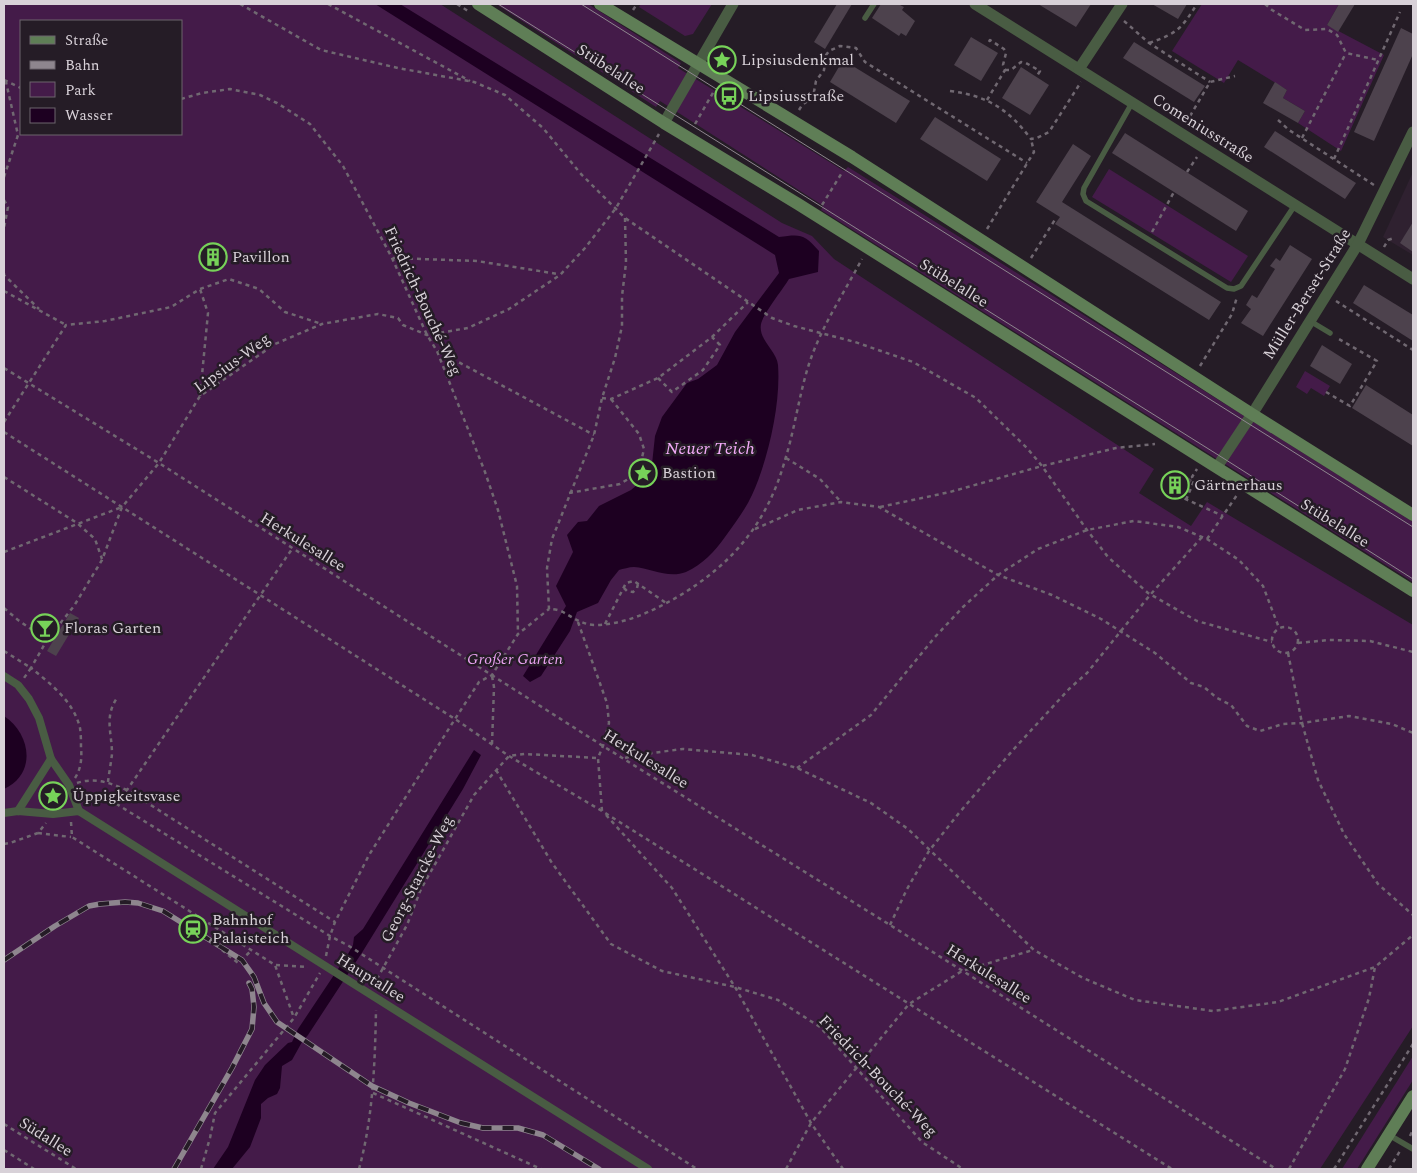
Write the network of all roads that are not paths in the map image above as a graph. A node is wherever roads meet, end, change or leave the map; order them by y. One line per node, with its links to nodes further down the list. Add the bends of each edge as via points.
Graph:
1 (478, 4): 11 (main road, Stübelallee)
2 (600, 4): 8 (main road)
3 (733, 4): 8 (street)
4 (874, 4): 7 (lane)
5 (975, 4): 9 (street, Comeniusstraße)
6 (1122, 4): 9 (street)
7 (865, 18)
8 (699, 63): 11 (street); 18 (main road, via 852,157)
9 (1083, 71): 10 (street, Comeniusstraße)
10 (1132, 102): 13 (street, Comeniusstraße); 13 (lane, via 1084,188 1086,201 1227,288 1234,289 1240,286)
11 (662, 127): 19 (main road, Stübelallee, via 798,204)
12 (1413, 132): 14 (street, Müller-Berset-Straße)
13 (1295, 204): 14 (street, Comeniusstraße)
14 (1358, 244): 15 (street, Comeniusstraße); 16 (street, Müller-Berset-Straße)
15 (1413, 279)
16 (1310, 321): 17 (lane); 18 (street, Müller-Berset-Straße)
17 (1330, 333)
18 (1252, 414): 19 (street, Müller-Berset-Straße); 20 (main road)
19 (1217, 467): 21 (main road, Stübelallee)
20 (1413, 515)
21 (1413, 591)
22 (4, 676): 23 (street, via 18,685 29,699 39,718)
23 (51, 760): 24 (street); 25 (street, via 70,785)
24 (18, 811): 25 (street, via 53,814); 26 (street)
25 (79, 811): 30 (street, Hauptallee)
26 (4, 812)
27 (1413, 1096): 28 (main road)
28 (1389, 1134): 29 (lane); 31 (main road)
29 (1413, 1149)
30 (648, 1169)
31 (1367, 1169)

